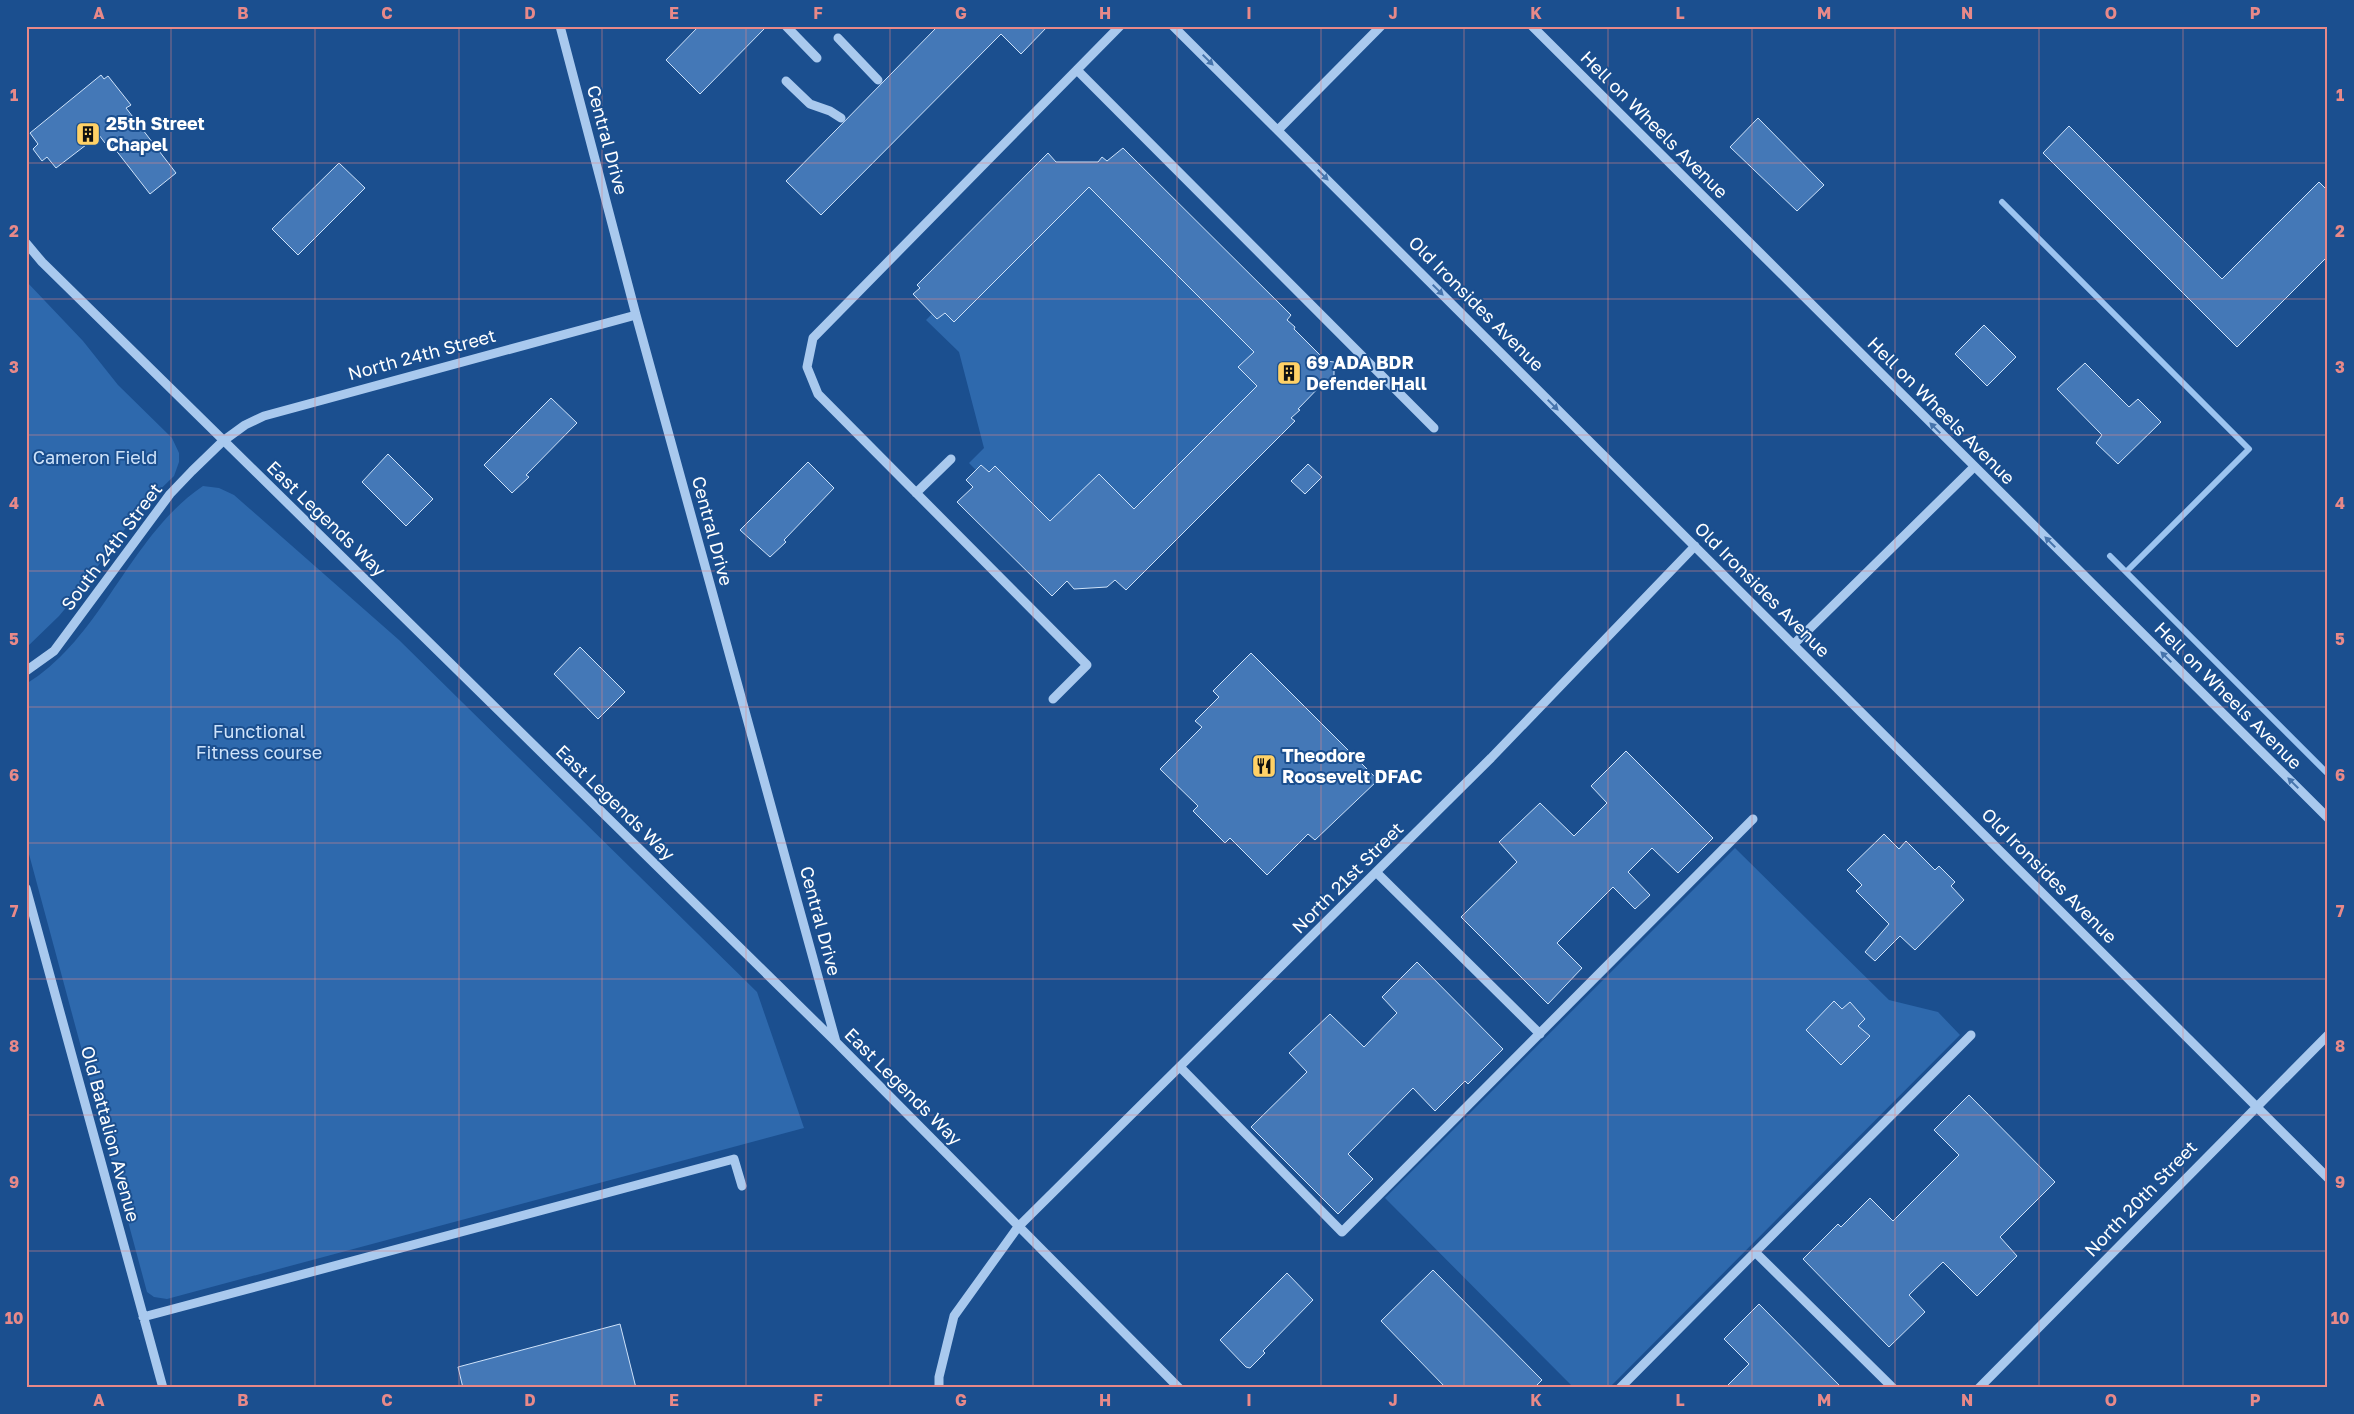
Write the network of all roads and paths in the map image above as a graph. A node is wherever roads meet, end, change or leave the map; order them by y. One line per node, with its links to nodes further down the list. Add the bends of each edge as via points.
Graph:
1 (560, 26): 15 (street, Central Drive)
2 (786, 26): 8 (street)
3 (1120, 26): 9 (street)
4 (1173, 26): 13 (street, Old Ironsides Avenue, one-way to 13)
5 (1381, 26): 13 (street)
6 (1532, 26): 19 (street, Hell on Wheels Avenue, one-way to 6)
7 (838, 38): 10 (street)
8 (817, 58)
9 (1078, 71): 16 (street); 20 (street, via 813,338 807,367 818,394)
10 (878, 80)
11 (786, 81): 12 (street, via 810,104)
12 (841, 118)
13 (1278, 130): 21 (street, Old Ironsides Avenue, one-way to 21)
14 (26, 243): 17 (street, East Legends Way)
15 (636, 315): 17 (street, North 24th Street, via 264,416); 32 (street, Central Drive)
16 (1434, 428)
17 (223, 441): 23 (street, South 24th Street, via 170,494 54,651); 32 (street, East Legends Way)
18 (951, 459): 20 (street)
19 (1974, 467): 22 (street); 25 (street, Hell on Wheels Avenue, one-way to 19)
20 (916, 493): 24 (street, via 1086,665)
21 (1695, 546): 22 (street, Old Ironsides Avenue); 27 (street, North 21st Street)
22 (1794, 644): 34 (street, Old Ironsides Avenue)
23 (26, 671)
24 (1054, 699)
25 (2328, 818)
26 (1753, 819): 29 (street)
27 (1376, 872): 29 (street); 33 (street, North 21st Street)
28 (26, 888): 39 (street, Old Battalion Avenue)
29 (1540, 1034): 33 (street, via 1342,1232)
30 (1971, 1035): 38 (street)
31 (2328, 1035): 34 (street, North 20th Street)
32 (837, 1043): 37 (street, East Legends Way)
33 (1180, 1068): 37 (street, North 21st Street)
34 (2255, 1106): 35 (street, Old Ironsides Avenue); 45 (street, North 20th Street)
35 (2328, 1178)
36 (742, 1186): 39 (street, via 734,1159)
37 (1018, 1227): 41 (street, via 954,1316); 42 (street, East Legends Way)
38 (1755, 1252): 43 (street); 44 (street)
39 (143, 1317): 40 (street, Old Battalion Avenue)
40 (163, 1388)
41 (939, 1388)
42 (1179, 1388)
43 (1620, 1388)
44 (1893, 1388)
45 (1979, 1388)

